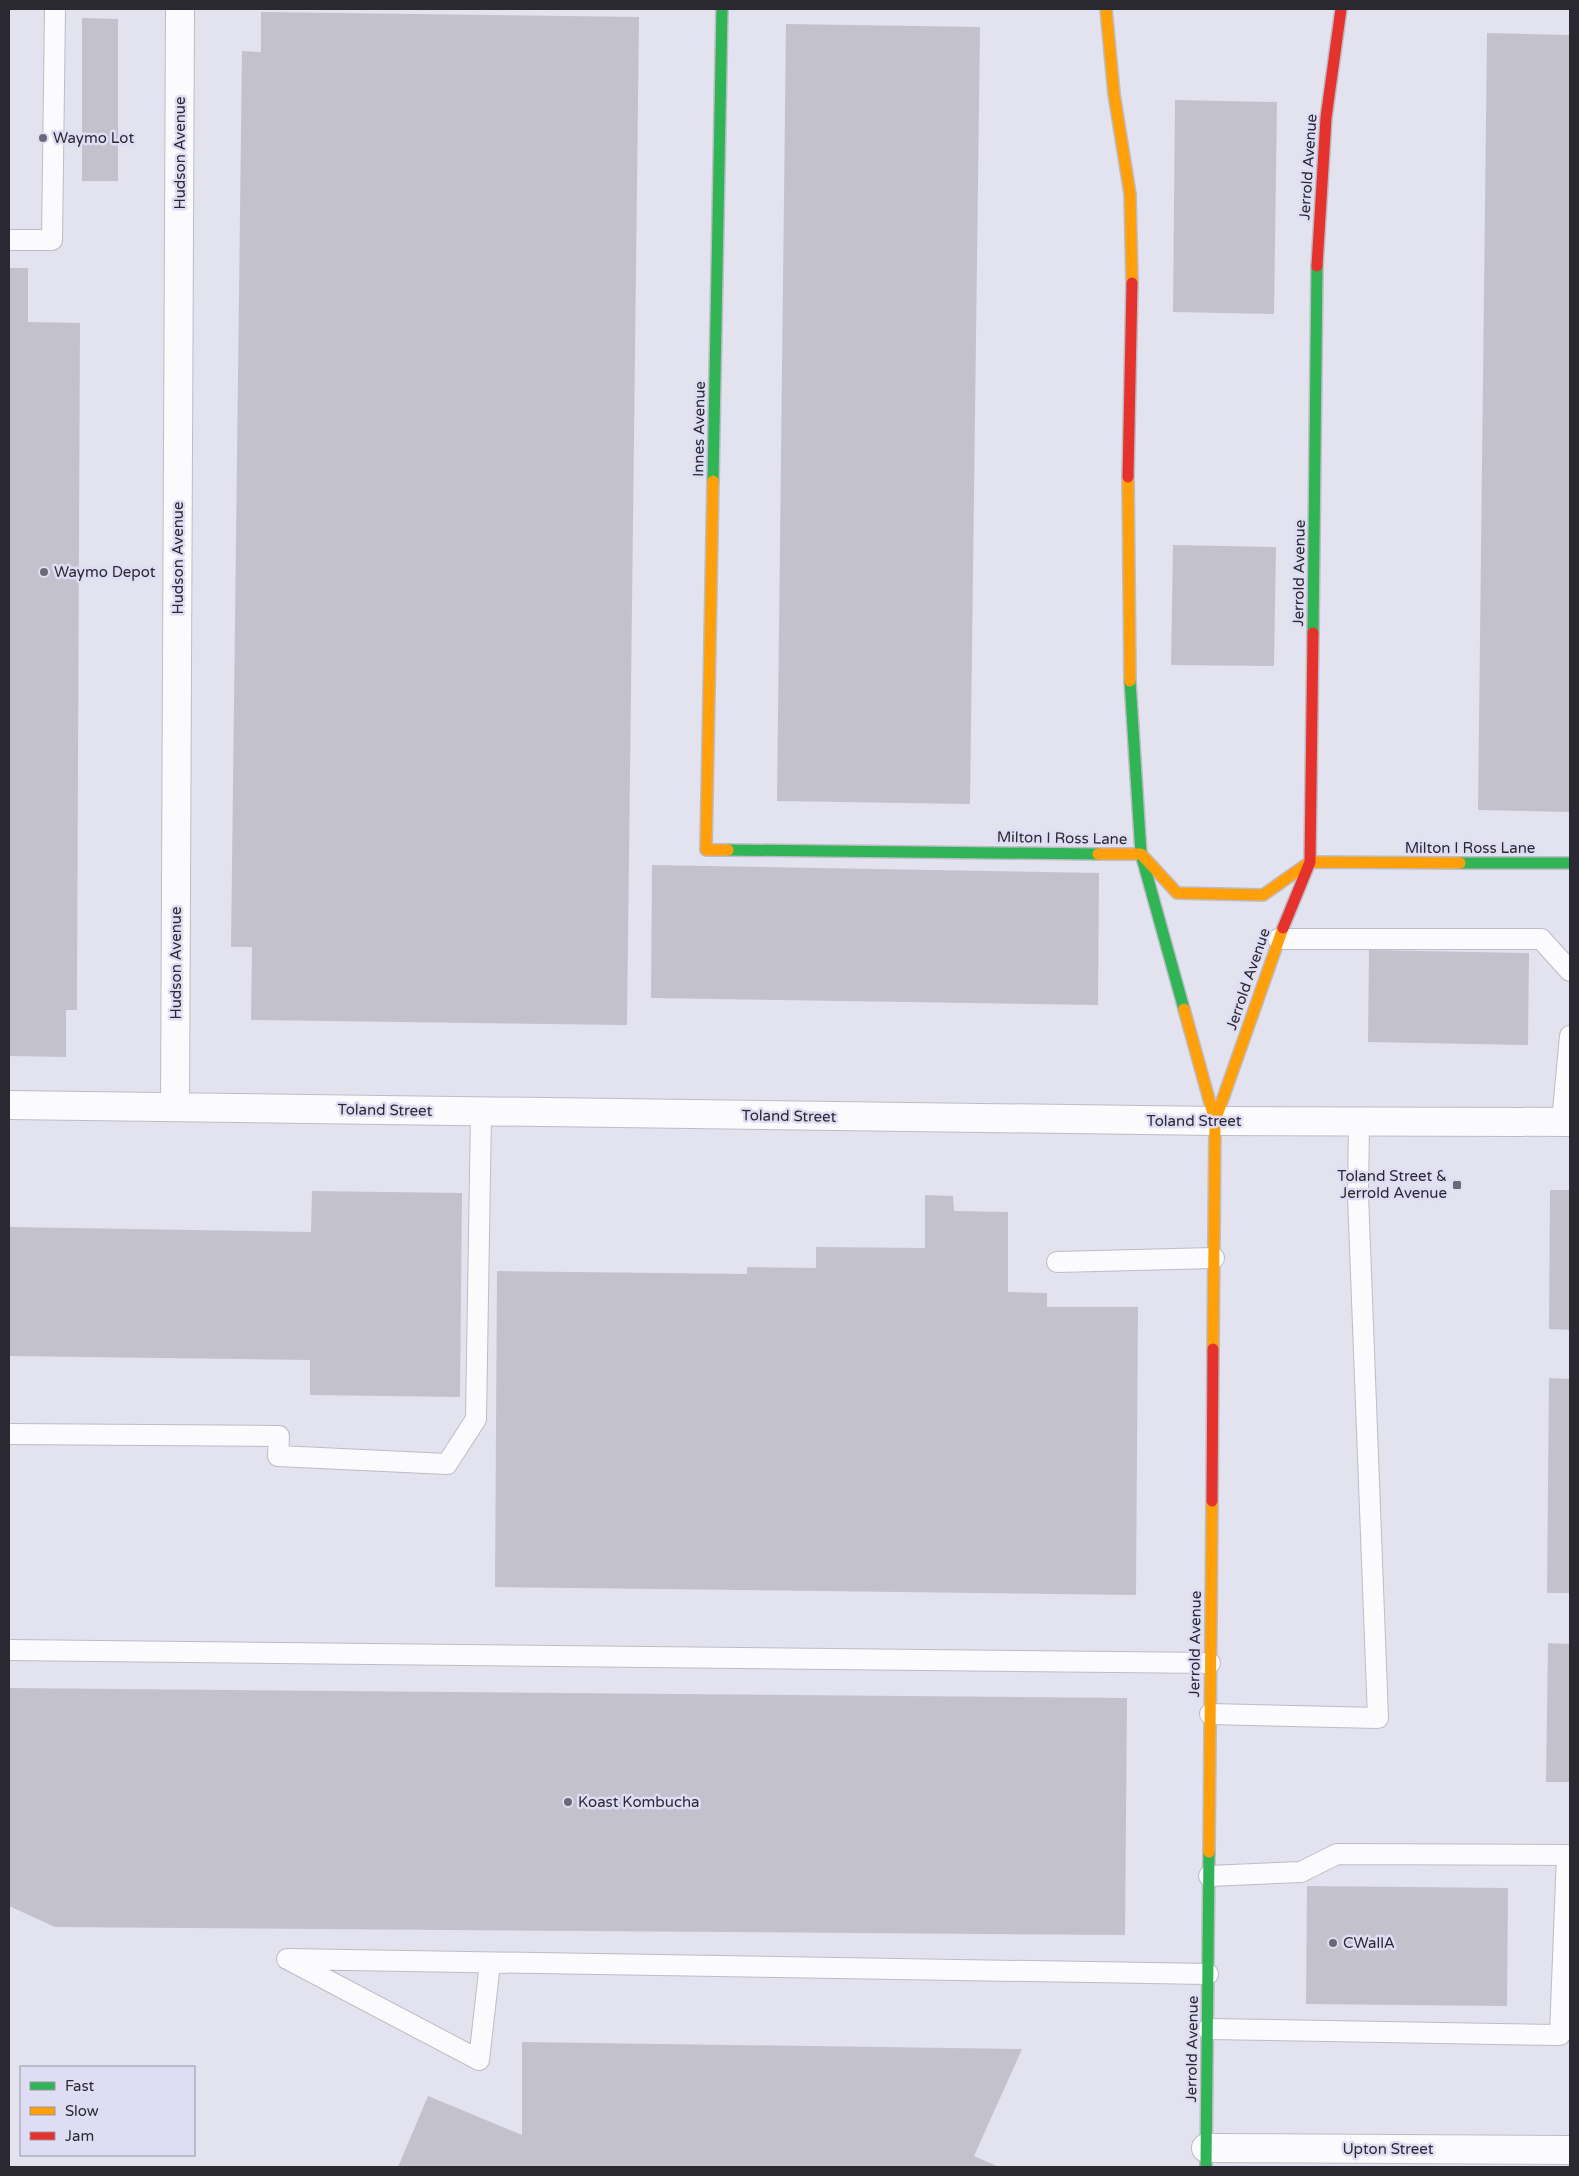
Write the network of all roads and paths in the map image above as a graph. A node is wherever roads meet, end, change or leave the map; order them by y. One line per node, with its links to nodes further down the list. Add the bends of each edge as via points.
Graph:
1 (55, 9): 6 (lane, via 52,240)
2 (180, 9): 15 (street, Hudson Avenue)
3 (722, 9): 7 (street, Innes Avenue)
4 (1106, 9): 8 (street, Jerrold Avenue, via 1114,94 1130,194 1132,280 1127,532 1130,695)
5 (1341, 9): 9 (street, Jerrold Avenue, via 1326,118 1317,255)
6 (9, 240)
7 (706, 850): 8 (street, Milton I Ross Lane)
8 (1141, 854): 9 (street, Milton I Ross Lane, via 1177,893 1263,895); 17 (street, Jerrold Avenue)
9 (1310, 862): 10 (street, Milton I Ross Lane); 11 (street, Jerrold Avenue)
10 (1570, 863)
11 (1278, 939): 12 (lane, via 1541,939); 17 (street, Jerrold Avenue)
12 (1570, 971)
13 (1570, 1036): 19 (lane)
14 (9, 1105): 15 (street, Toland Street)
15 (175, 1107): 16 (street, Toland Street)
16 (481, 1112): 17 (street, Toland Street); 22 (lane, via 476,1419 447,1464 278,1456 279,1436)
17 (1215, 1121): 18 (street, Toland Street); 20 (street, Jerrold Avenue)
18 (1359, 1122): 19 (street, Toland Street); 25 (lane, via 1358,1196 1378,1718)
19 (1566, 1122)
20 (1214, 1258): 21 (lane); 24 (street, Jerrold Avenue)
21 (1057, 1262)
22 (9, 1434)
23 (9, 1650): 24 (lane)
24 (1210, 1663): 25 (street, Jerrold Avenue)
25 (1210, 1714): 26 (street, Jerrold Avenue)
26 (1209, 1876): 27 (lane, via 1302,1872 1337,1854 1567,1854); 29 (street, Jerrold Avenue)
27 (1567, 1960): 30 (lane, via 1560,2035)
28 (490, 1963): 28 (lane, via 451,1962 287,1959 479,2060); 29 (lane)
29 (1208, 1974): 30 (street, Jerrold Avenue)
30 (1208, 2030): 32 (street, Jerrold Avenue)
31 (1570, 2150): 32 (street, Upton Street)
32 (1206, 2158)

